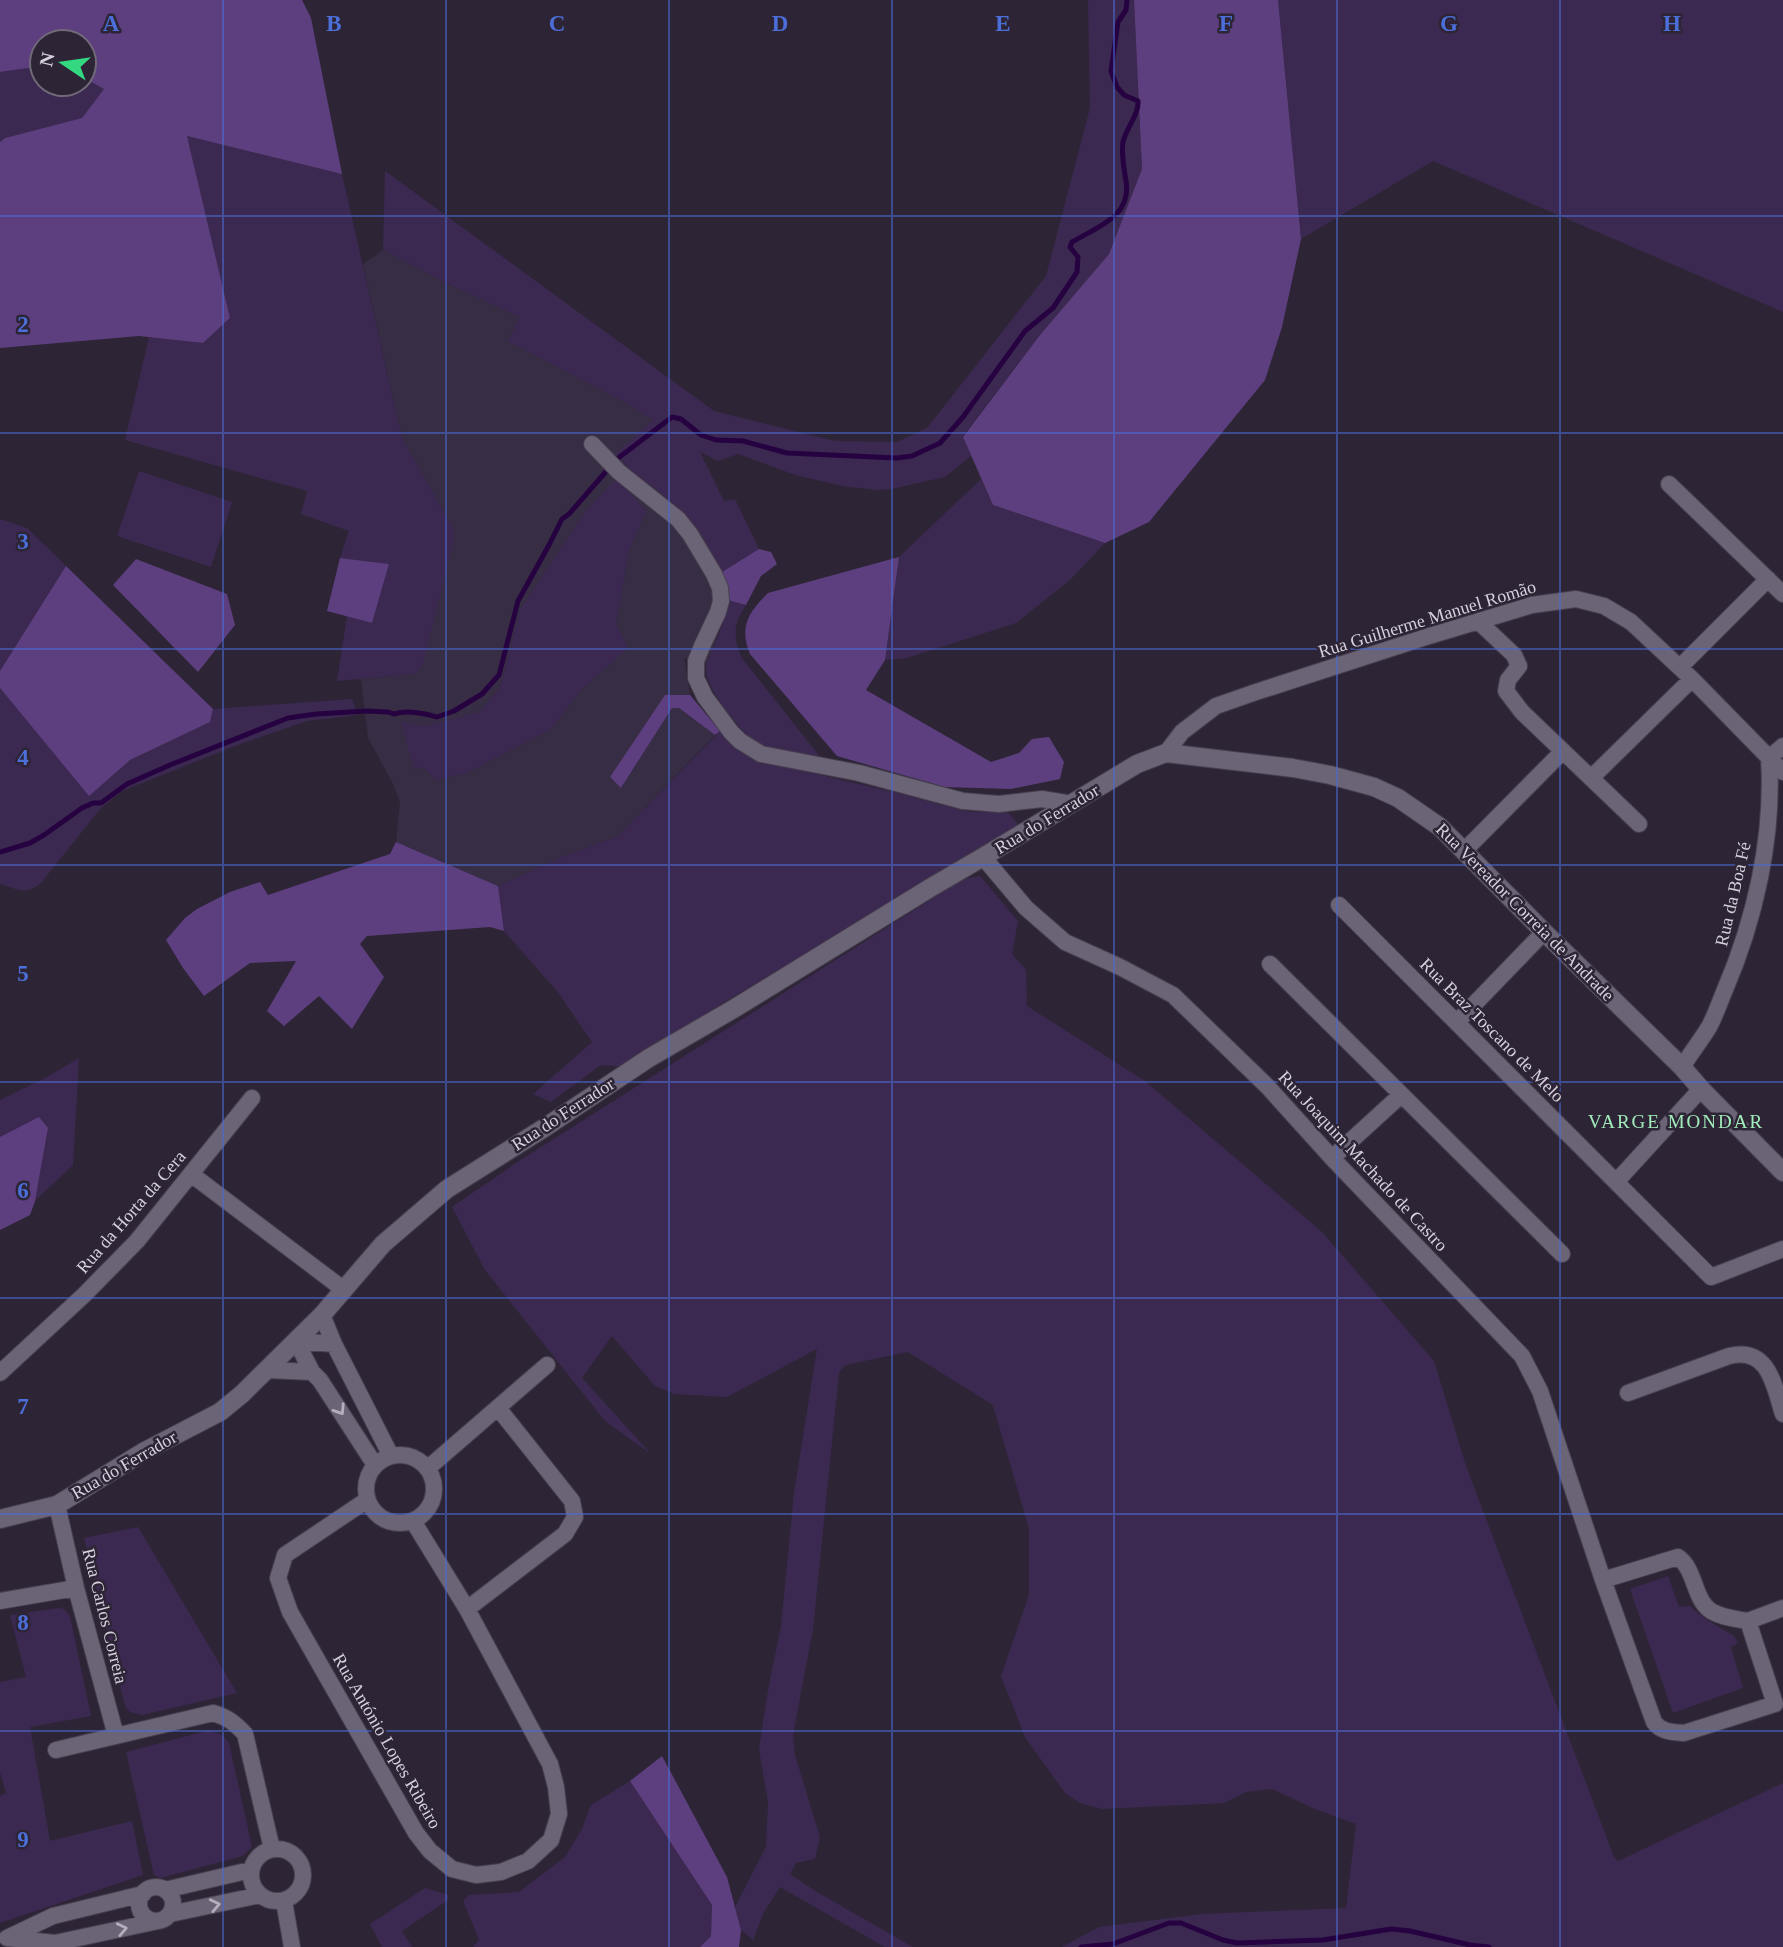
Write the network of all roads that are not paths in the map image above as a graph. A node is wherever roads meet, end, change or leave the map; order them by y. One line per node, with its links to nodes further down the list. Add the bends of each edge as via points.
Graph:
1 (596, 449): 14 (street, via 678,520 714,573 721,601 696,661 696,678 705,697 740,741 761,754 859,773 963,801 999,804 1041,799)
2 (1669, 484): 3 (street)
3 (1768, 579): 4 (street); 6 (street)
4 (1783, 594)
5 (1478, 621): 6 (street, Rua Guilherme Manuel Romão, via 1532,605 1576,599 1604,606 1631,622); 9 (street, via 1514,655 1519,666 1506,691); 10 (street, Rua Guilherme Manuel Romão, via 1216,706 1182,732)
6 (1680, 667): 7 (street, Rua Guilherme Manuel Romão)
7 (1692, 679): 11 (street, Rua Guilherme Manuel Romão); 13 (street)
8 (1783, 746): 11 (street)
9 (1563, 751): 13 (street); 16 (street)
10 (1166, 753): 14 (street, Rua do Ferrador, via 1137,764); 16 (street, Rua Vereador Correia de Andrade, via 1293,768 1356,781 1398,798 1440,827)
11 (1769, 758): 12 (street, Rua Guilherme Manuel Romão); 22 (street, Rua da Boa Fé, via 1767,836 1746,934 1710,1026)
12 (1783, 772)
13 (1591, 778): 15 (street)
14 (1072, 804): 17 (street, Rua do Ferrador)
15 (1639, 824)
16 (1464, 851): 19 (street, Rua Vereador Correia de Andrade)
17 (983, 857): 26 (street, Rua Joaquim Machado de Castro, via 1026,908 1065,942 1173,995 1268,1087); 32 (street, Rua do Ferrador, via 649,1058 447,1189 383,1244)
18 (1339, 905): 21 (street, Rua Braz Toscano de Melo)
19 (1544, 932): 21 (street); 22 (street, Rua Vereador Correia de Andrade)
20 (1270, 964): 24 (street)
21 (1457, 1022): 29 (street, Rua Braz Toscano de Melo)
22 (1682, 1067): 23 (street, Rua Vereador Correia de Andrade)
23 (1701, 1088): 27 (street, Rua Vereador Correia de Andrade); 29 (street)
24 (1401, 1095): 26 (street); 31 (street)
25 (252, 1098): 28 (street, Rua da Horta da Cera)
26 (1332, 1158): 50 (street, Rua Joaquim Machado de Castro, via 1522,1356 1540,1391)
27 (1783, 1172)
28 (191, 1174): 32 (street); 39 (street, Rua da Horta da Cera, via 85,1295)
29 (1616, 1182): 30 (street, Rua Braz Toscano de Melo, via 1711,1277)
30 (1783, 1249)
31 (1562, 1254)
32 (343, 1289): 33 (street, Rua do Ferrador)
33 (322, 1315): 34 (street, Rua do Ferrador); 35 (street)
34 (296, 1341): 35 (street); 37 (street, Rua do Ferrador); 38 (street)
35 (334, 1344): 43 (street)
36 (547, 1365): 41 (street)
37 (267, 1370): 38 (street); 47 (street, Rua do Ferrador, via 220,1412)
38 (312, 1372): 44 (street, one-way to 44)
39 (0, 1373)
40 (1628, 1393): 42 (street, via 1738,1353 1748,1354 1766,1366)
41 (498, 1408): 45 (street); 54 (street, via 572,1502 575,1517 565,1534)
42 (1783, 1414)
43 (391, 1456): 44 (street); 45 (street, via 411,1456)
44 (375, 1465): 46 (street, via 366,1481)
45 (428, 1468): 49 (street, via 435,1488 433,1498 423,1515)
46 (367, 1500): 49 (street, via 391,1522); 54 (street, Rua António Lopes Ribeiro, via 285,1555 278,1578 290,1612 416,1833 452,1869 476,1875 501,1872 528,1861 551,1840 559,1814 550,1764)
47 (57, 1505): 48 (street, Rua do Ferrador); 51 (street, Rua Carlos Correia)
48 (0, 1518)
49 (413, 1521): 54 (street, Rua António Lopes Ribeiro)
50 (1603, 1580): 55 (street, via 1678,1557 1686,1562 1706,1608); 55 (street, Rua Joaquim Machado de Castro, via 1654,1722 1668,1732 1684,1733 1775,1704)
51 (76, 1588): 52 (street); 56 (street, Rua Carlos Correia)
52 (0, 1601)
53 (1783, 1608): 55 (street)
54 (467, 1609)
55 (1748, 1621)
56 (116, 1736): 57 (street); 58 (street, via 213,1713 235,1723 245,1734)
57 (57, 1750)
58 (272, 1849): 59 (street, via 257,1857); 63 (street, via 290,1852 302,1865 299,1891)
59 (251, 1872): 60 (street); 62 (street)
60 (165, 1890): 61 (street, via 157,1887); 64 (street, via 173,1906)
61 (143, 1894): 64 (street, via 140,1910 147,1919); 65 (street)
62 (260, 1895): 63 (street); 64 (street, one-way to 62)
63 (284, 1901): 68 (street)
64 (164, 1918): 67 (street, one-way to 64)
65 (48, 1919): 66 (street); 67 (street, via 42,1930)
66 (4, 1938): 67 (street)
67 (49, 1944)
68 (292, 1947)

